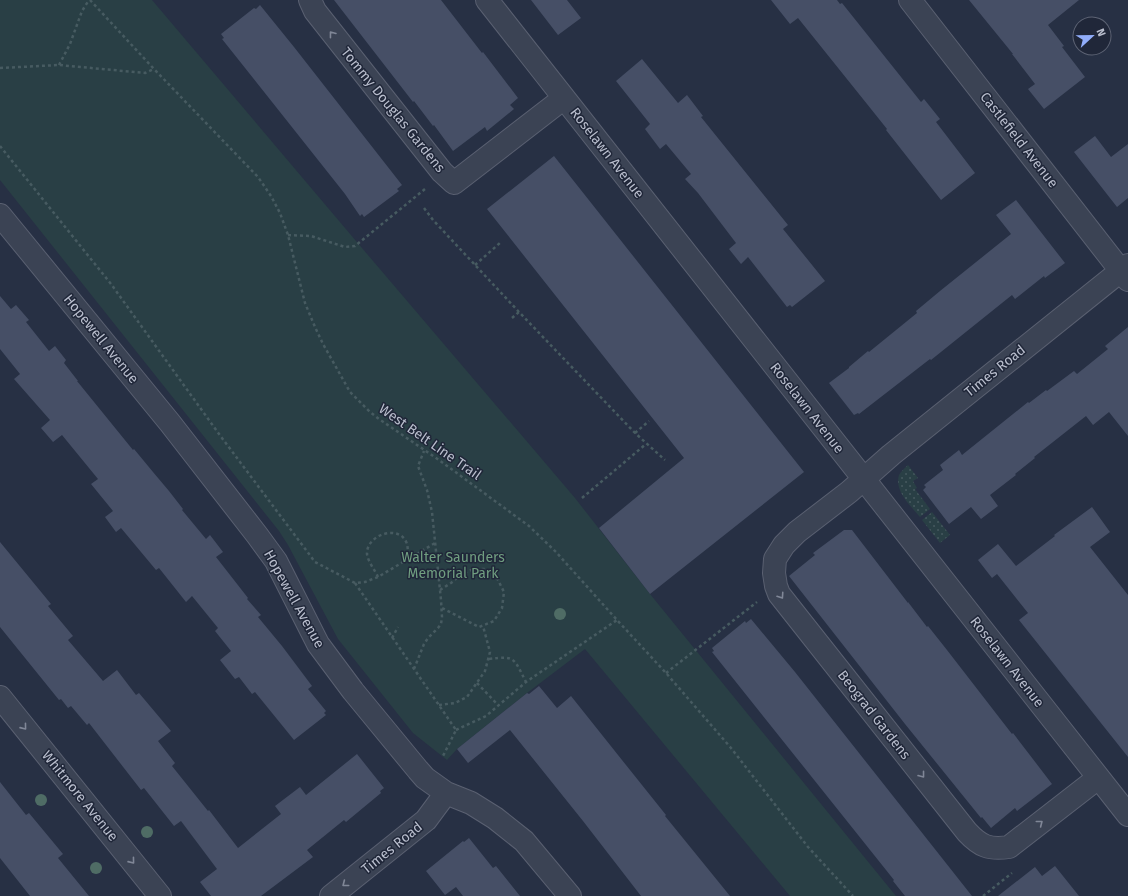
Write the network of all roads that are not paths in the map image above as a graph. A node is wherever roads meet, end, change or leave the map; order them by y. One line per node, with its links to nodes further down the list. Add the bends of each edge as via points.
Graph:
1 (310, 0): 4 (street, Tommy Douglas Gardens, one-way to 1, via 454,183 442,172 314,11)
2 (487, 0): 4 (street, Roselawn Avenue)
3 (910, 0): 6 (street, Castlefield Avenue)
4 (564, 98): 7 (street, Roselawn Avenue)
5 (0, 215): 10 (street, Hopewell Avenue, via 170,423 257,535 276,561 318,644 353,691 421,774)
6 (1126, 272): 7 (street, Times Road, via 891,455)
7 (864, 479): 9 (street, Roselawn Avenue); 9 (street, Beograd Gardens, one-way to 9, via 784,544 775,559 774,573 779,594 977,842 998,849 1009,847)
8 (0, 697): 12 (street, Whitmore Avenue, one-way to 12)
9 (1098, 778): 11 (street, Roselawn Avenue)
10 (446, 793): 13 (street, Times Road, one-way to 13, via 426,820); 14 (street, Hopewell Avenue, via 471,803 524,841)
11 (1128, 815)
12 (160, 896)
13 (331, 896)
14 (570, 896)

